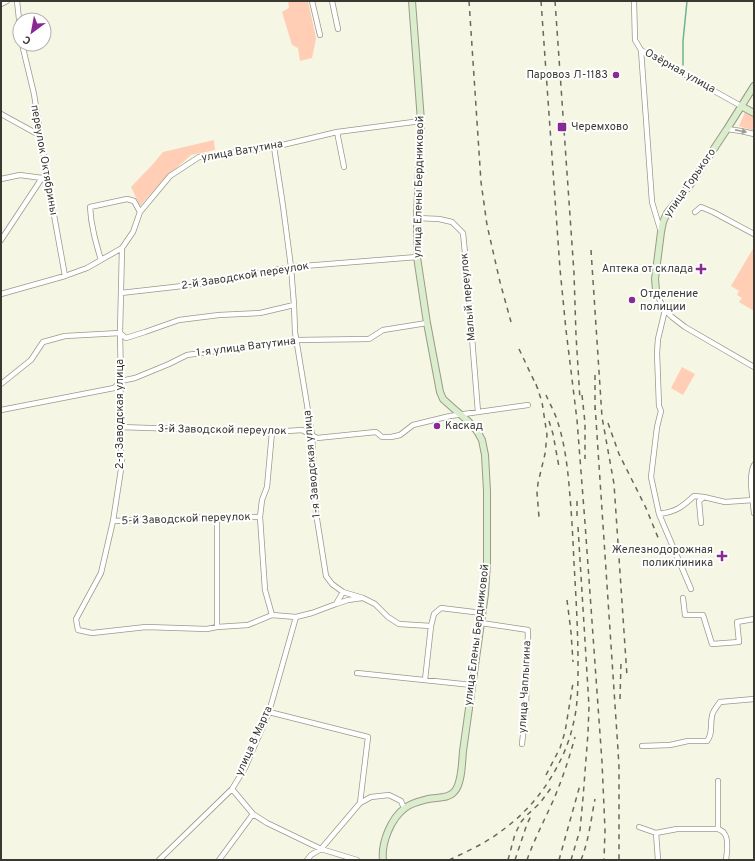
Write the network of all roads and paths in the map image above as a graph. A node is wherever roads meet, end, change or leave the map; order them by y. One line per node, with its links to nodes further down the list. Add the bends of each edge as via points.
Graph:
1 (7, 1): 7 (street)
2 (17, 1): 8 (street)
3 (312, 1): 10 (street)
4 (332, 1): 9 (street)
5 (412, 1): 17 (street, улица Елены Бердниковой)
6 (634, 1): 11 (street, Озёрная улица, via 636,40)
7 (1, 4)
8 (18, 12)
9 (338, 30)
10 (320, 36)
11 (641, 50): 14 (street, Озёрная улица); 30 (street, via 652,202)
12 (24, 52): 21 (street, переулок Октябрины)
13 (754, 86): 14 (street, улица Горького)
14 (741, 106): 15 (street); 18 (street, улица Горького)
15 (754, 113)
16 (1, 114): 21 (street)
17 (420, 121): 19 (street, улица Ватутина); 29 (street, улица Елены Бердниковой)
18 (727, 129): 20 (street, one-way to 20); 30 (street, улица Горького, via 690,185 667,213)
19 (337, 132): 22 (street, улица Ватутина); 23 (street)
20 (754, 134)
21 (41, 136): 24 (street, переулок Октябрины)
22 (274, 146): 27 (street, улица Ватутина, via 200,157 170,176); 36 (street, 1-я Заводская улица)
23 (344, 167)
24 (47, 176): 25 (street); 37 (street, переулок Октябрины)
25 (42, 178): 26 (street, via 20,175); 32 (street)
26 (1, 179)
27 (140, 212): 33 (street, улица Ватутина, via 133,232); 35 (street, via 134,201 127,199 90,207 95,240)
28 (696, 212): 31 (street, via 701,207)
29 (417, 218): 34 (street, улица Елены Бердниковой); 51 (street, Малый переулок, via 452,222 463,233)
30 (661, 232): 38 (street, улица Горького)
31 (754, 234)
32 (1, 240)
33 (122, 248): 35 (street, улица Ватутина); 39 (street, 2-я Заводская улица)
34 (418, 257): 36 (street, 2-й Заводской переулок); 43 (street, улица Елены Бердниковой)
35 (102, 260): 37 (street, улица Ватутина)
36 (290, 266): 39 (street, 2-й Заводской переулок, via 200,284); 41 (street, 1-я Заводская улица)
37 (65, 276): 40 (street, улица Ватутина)
38 (656, 290): 42 (street)
39 (121, 293): 44 (street, 2-я Заводская улица)
40 (1, 294)
41 (294, 305): 44 (street, via 260,313 179,320 126,338); 45 (street, 1-я Заводская улица)
42 (665, 310): 46 (street, via 685,327); 60 (street, via 657,353 658,406 661,411 650,477)
43 (427, 323): 45 (street, 1-я улица Ватутина, via 382,330 369,339); 52 (street, улица Елены Бердниковой, via 440,392 443,399)
44 (120, 333): 47 (street, 2-я Заводская улица); 48 (street, via 65,336 43,342 32,360)
45 (296, 340): 47 (street, 1-я улица Ватутина, via 187,354 135,378); 55 (street, 1-я Заводская улица)
46 (754, 367)
47 (120, 381): 50 (street, 1-я улица Ватутина, via 114,388); 53 (street, 2-я Заводская улица)
48 (1, 384)
49 (528, 405): 51 (street, 3-й Заводской переулок)
50 (1, 410)
51 (478, 412): 52 (street, 3-й Заводской переулок)
52 (461, 415): 55 (street, 3-й Заводской переулок, via 413,425 400,435 391,437 382,437 376,432 317,438); 70 (street, улица Елены Бердниковой, via 477,431 485,455 486,562)
53 (119, 427): 54 (street, 3-й Заводской переулок); 63 (street, 2-я Заводская улица, via 122,463)
54 (272, 432): 55 (street, 3-й Заводской переулок, via 302,430); 62 (street, via 267,487)
55 (312, 435): 66 (street, 1-я Заводская улица, via 316,513 326,576)
56 (753, 467): 58 (street)
57 (704, 497): 58 (street, via 725,502); 60 (street, via 694,496 679,509); 64 (street, via 699,501)
58 (753, 500): 59 (street)
59 (754, 513)
60 (659, 514): 65 (street)
61 (217, 517): 62 (street, 5-й Заводской переулок); 63 (street, 5-й Заводской переулок); 76 (street)
62 (260, 517): 71 (street, via 265,590)
63 (113, 521): 76 (street, 2-я Заводская улица, via 101,573 76,619 78,630 92,632 146,627)
64 (701, 523)
65 (691, 588)
66 (343, 592): 67 (street, 1-я Заводская улица); 69 (street)
67 (363, 598): 69 (street); 75 (street, 1-я Заводская улица, via 375,604 399,624)
68 (684, 598): 73 (street, via 685,615 703,616 712,644 739,642 738,622)
69 (336, 604): 72 (street)
70 (482, 613): 74 (street, улица Елены Бердниковой); 75 (street, via 441,608 434,614)
71 (272, 615): 72 (street); 76 (street, via 248,624)
72 (296, 617): 81 (street, улица 8 Марта)
73 (754, 619)
74 (480, 623): 79 (street, улица Елены Бердниковой); 82 (street, улица Чаплыгина, via 528,630 526,708)
75 (431, 626): 78 (street)
76 (217, 627)
77 (357, 674): 78 (street)
78 (425, 680): 79 (street)
79 (472, 685): 87 (street, улица Елены Бердниковой, via 458,786 454,793 447,796 414,802)
80 (754, 699): 83 (street, via 720,702 714,709 711,737 707,741)
81 (269, 712): 85 (street, улица 8 Марта, via 245,768); 86 (street, via 368,737)
82 (522, 744)
83 (642, 746)
84 (718, 781): 90 (street)
85 (232, 789): 88 (street); 93 (street, улица 8 Марта)
86 (360, 803): 87 (street, via 371,797 389,794 401,801); 92 (street)
87 (404, 808): 97 (street, улица Елены Бердниковой, via 390,827 384,845)
88 (253, 814): 92 (street); 94 (street)
89 (639, 826): 91 (street)
90 (718, 829): 91 (street, via 676,829); 99 (street, via 726,835)
91 (656, 833): 98 (street)
92 (321, 848): 95 (street); 96 (street)
93 (159, 860)
94 (219, 860)
95 (307, 860)
96 (357, 860)
97 (383, 860)
98 (658, 860)
99 (726, 860)

